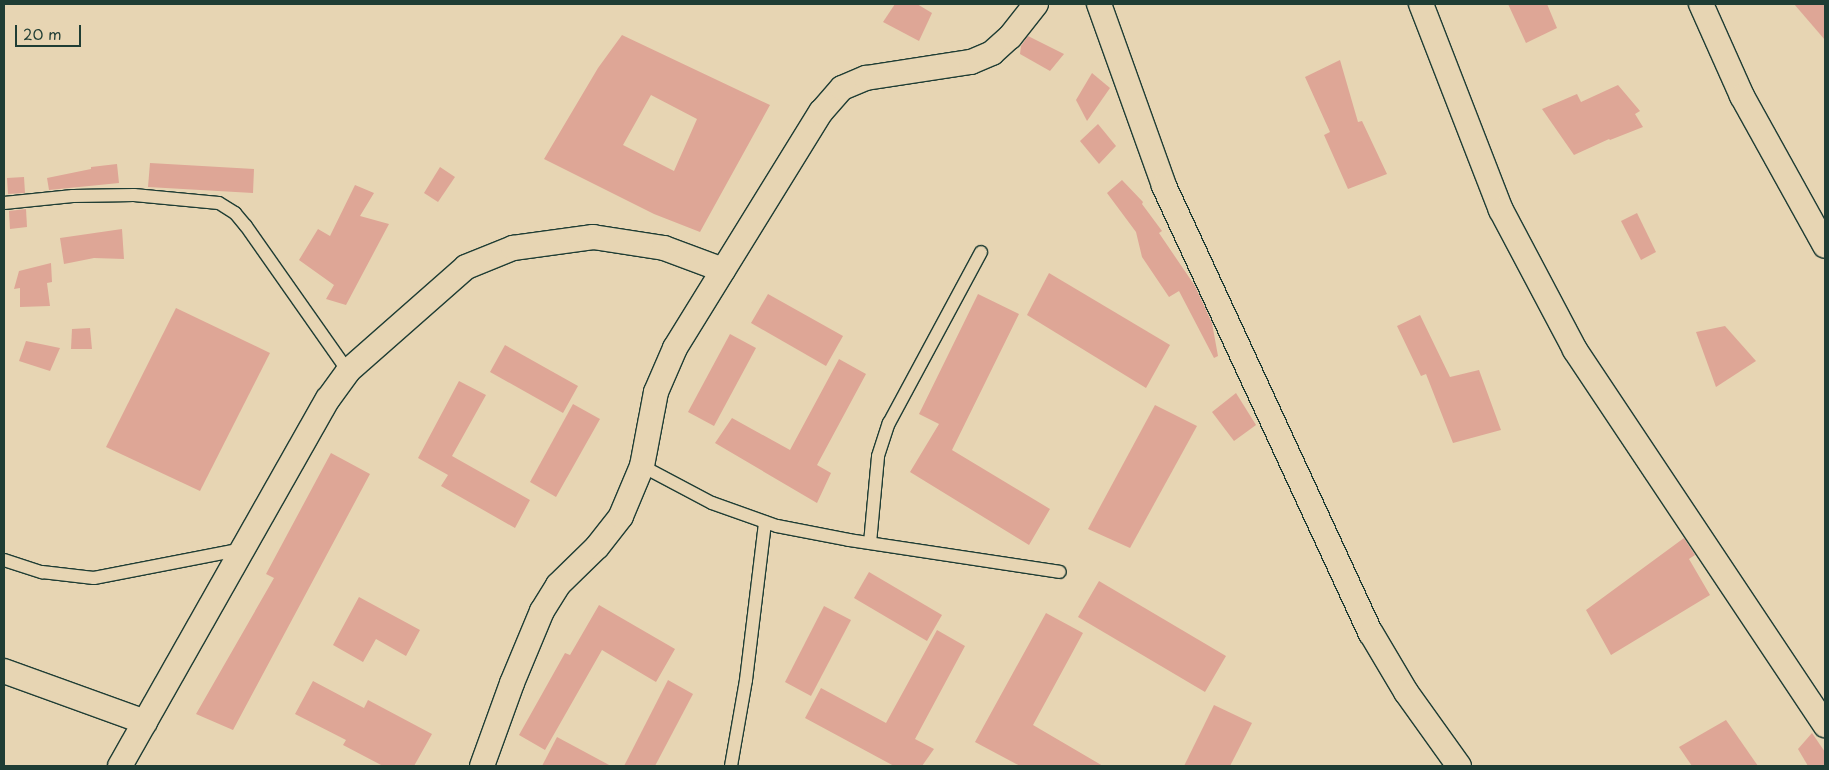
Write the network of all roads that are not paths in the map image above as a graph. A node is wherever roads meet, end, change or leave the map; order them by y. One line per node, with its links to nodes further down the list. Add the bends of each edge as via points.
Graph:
1 (1036, 4): 8 (street, via 1010,38 992,53 971,62 866,78 842,88 821,112)
2 (1099, 4): 22 (street, via 1164,186 1372,633 1406,692)
3 (1421, 4): 18 (street, via 1501,210 1575,350)
4 (1701, 4): 6 (street, via 1742,96)
5 (4, 204): 9 (lane, via 73,196 134,194 219,203 235,213 246,226)
6 (1825, 246)
7 (981, 252): 12 (lane, via 889,423 878,456)
8 (723, 270): 9 (street, via 664,248 593,237 512,248 466,267); 10 (street, via 675,348 656,392)
9 (348, 371): 13 (street, via 328,399)
10 (642, 466): 11 (lane, via 712,503); 20 (street, via 620,516 597,547 558,585 542,611)
11 (765, 522): 12 (lane); 21 (lane, via 746,680)
12 (870, 543): 15 (lane)
13 (245, 548): 14 (lane, via 94,578 42,572); 17 (street)
14 (4, 560)
15 (1060, 572)
16 (4, 671): 17 (street)
17 (145, 722): 19 (street)
18 (1825, 725)
19 (120, 766)
20 (482, 766)
21 (731, 766)
22 (1459, 766)

